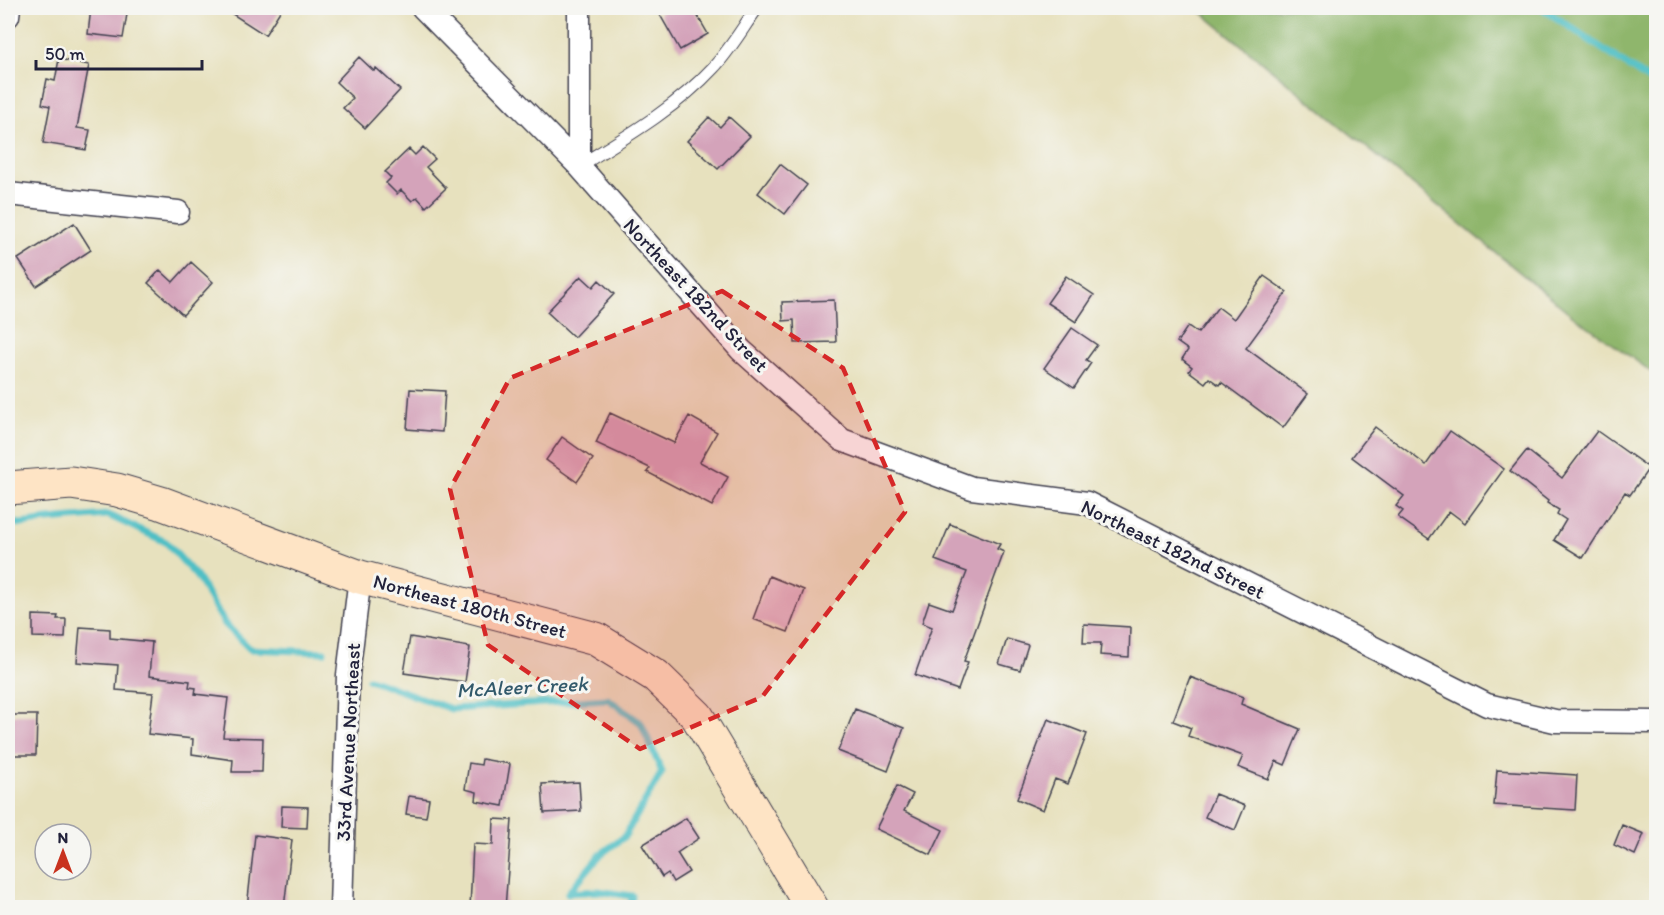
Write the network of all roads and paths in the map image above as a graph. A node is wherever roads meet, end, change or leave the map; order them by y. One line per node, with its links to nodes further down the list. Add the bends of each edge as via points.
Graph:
1 (9, 8): 5 (street)
2 (423, 8): 6 (street, Northeast 182nd Street)
3 (579, 8): 6 (street)
4 (757, 8): 6 (lane, via 714,67 671,105)
5 (8, 15)
6 (579, 166): 11 (street, Northeast 182nd Street, via 741,350 842,440 972,488 1087,502 1487,705 1555,721)
7 (8, 194): 8 (street)
8 (178, 212)
9 (8, 488): 10 (street, Northeast 180th Street, via 71,483 117,490)
10 (360, 577): 12 (street, 33rd Avenue Northeast, via 349,665); 13 (street, Northeast 180th Street, via 596,639 656,676 698,716)
11 (1656, 722)
12 (341, 908)
13 (812, 908)

